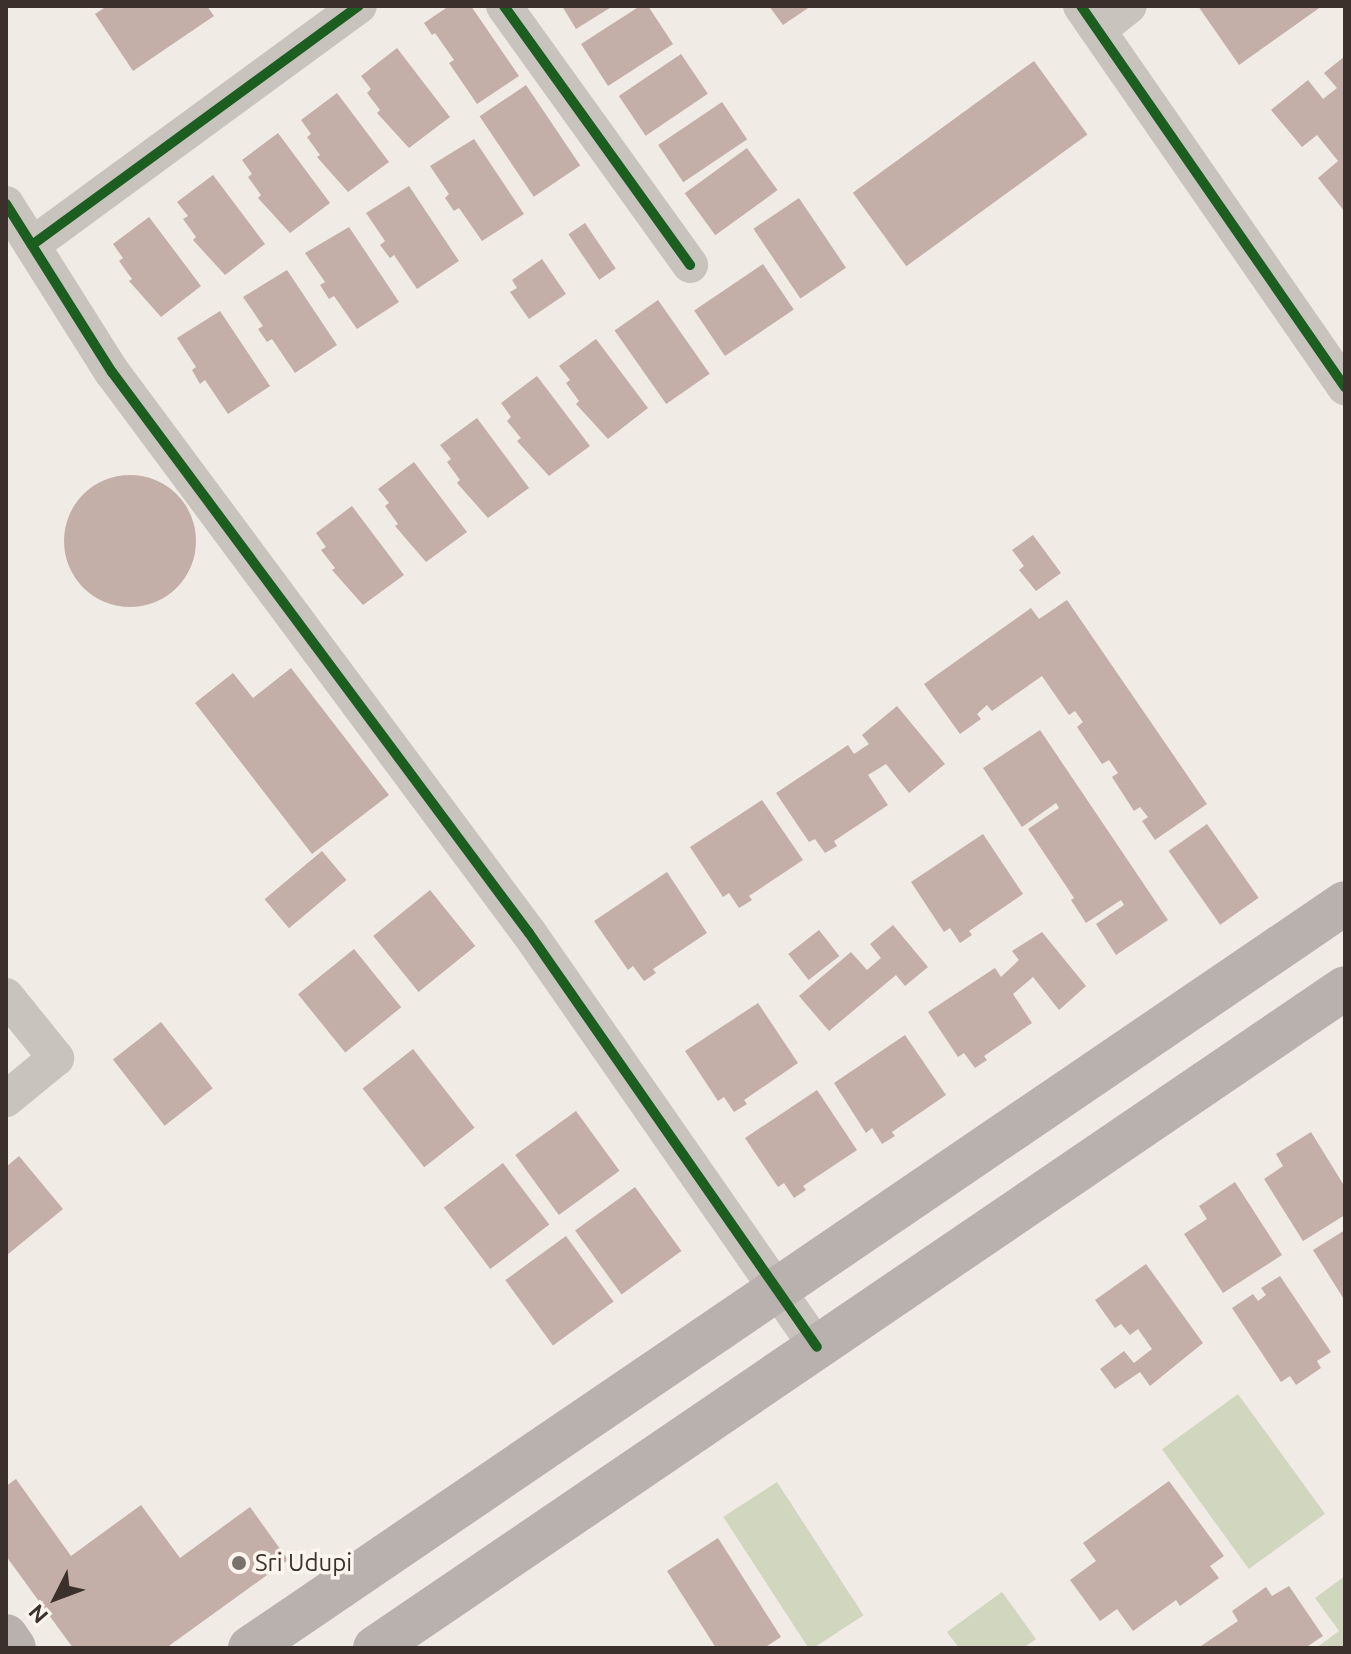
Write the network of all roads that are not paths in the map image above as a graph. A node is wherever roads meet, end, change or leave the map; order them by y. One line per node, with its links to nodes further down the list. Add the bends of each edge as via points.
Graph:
1 (359, 6): 6 (street)
2 (504, 6): 7 (street)
3 (1129, 6): 4 (street)
4 (1089, 18): 8 (street)
5 (6, 204): 6 (street)
6 (32, 245): 13 (street, via 112,372 529,933)
7 (690, 265)
8 (1345, 387)
9 (1345, 903): 13 (main road)
10 (1345, 988): 14 (main road)
11 (6, 996): 12 (street, via 56,1058)
12 (6, 1099)
13 (780, 1290): 14 (street); 17 (main road)
14 (817, 1347): 18 (main road)
15 (6, 1636): 16 (main road)
16 (14, 1648)
17 (250, 1648)
18 (375, 1648)

